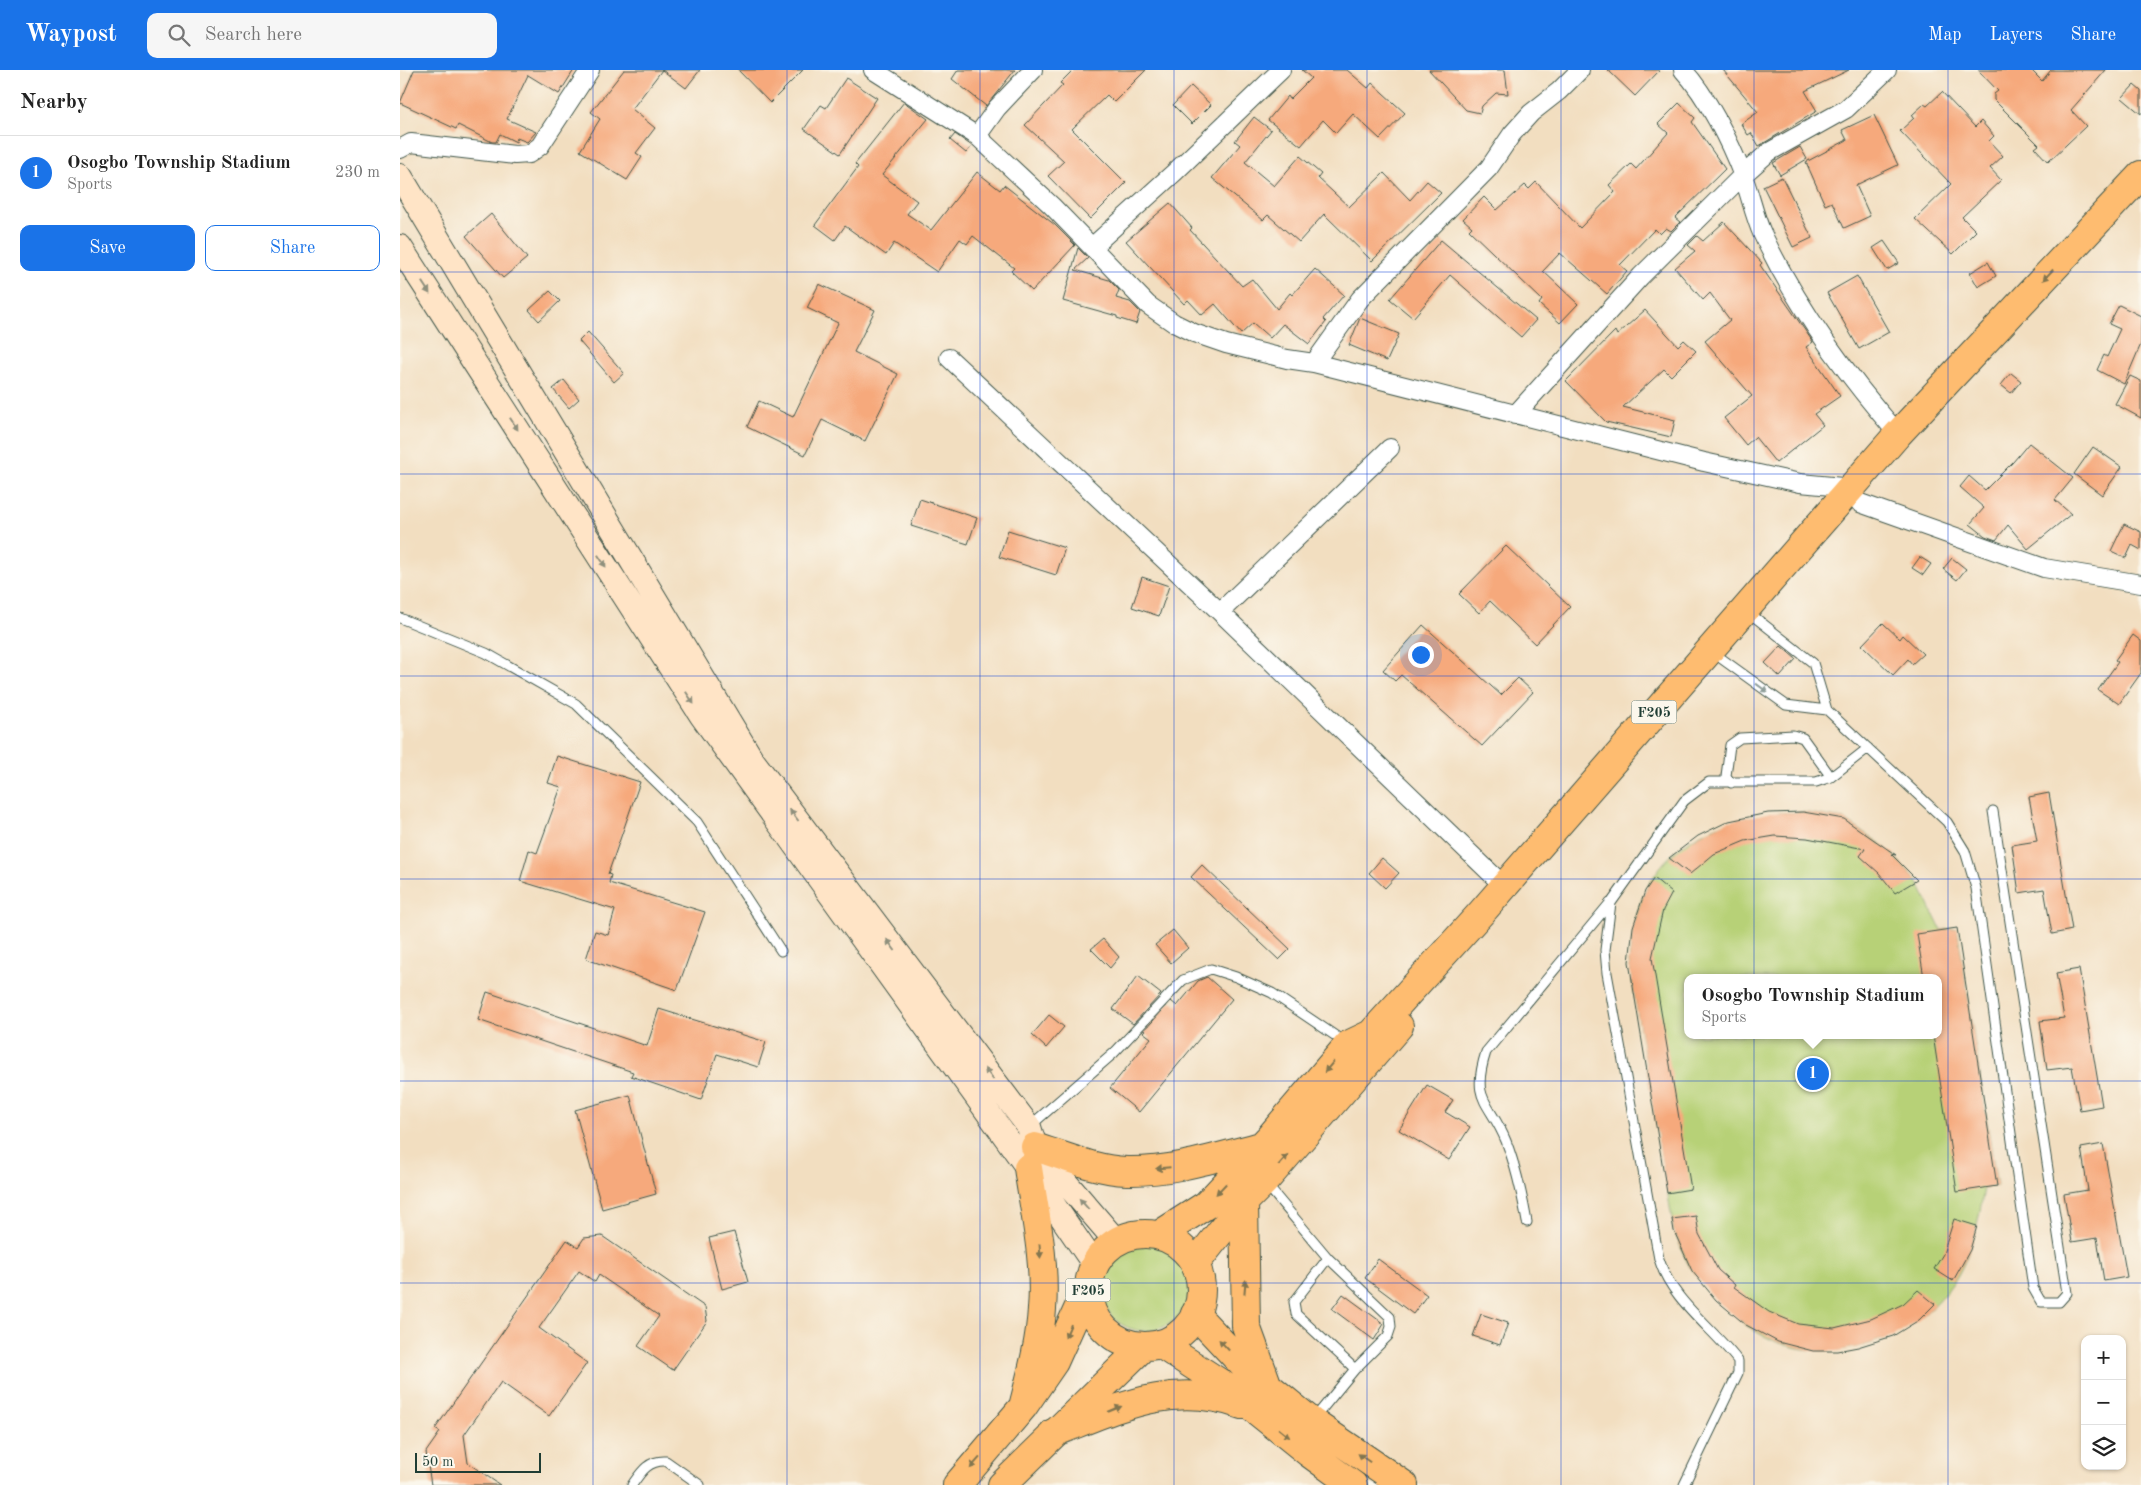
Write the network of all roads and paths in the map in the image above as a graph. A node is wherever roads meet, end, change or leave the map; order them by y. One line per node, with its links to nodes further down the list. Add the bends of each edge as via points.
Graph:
1 (590, 70): 9 (street, via 540,146 529,154 411,143)
2 (873, 70): 8 (street)
3 (1033, 70): 8 (street, via 997,108)
4 (1281, 70): 15 (street)
5 (1580, 70): 17 (street, via 1560,91 1531,113 1488,168 1360,299)
6 (1683, 70): 10 (street, via 1717,122)
7 (1887, 70): 10 (street, via 1846,109 1769,152)
8 (977, 136): 15 (street)
9 (400, 149)
10 (1743, 175): 18 (street, via 1640,276); 19 (street, via 1762,232 1818,332 1856,386)
11 (2141, 175): 19 (main road, F205, one-way to 19)
12 (400, 176): 37 (main road, one-way to 12, via 752,760)
13 (2141, 199): 21 (main road, F205, via 1883,475)
14 (400, 247): 37 (main road, one-way to 37, via 702,716)
15 (1092, 247): 17 (street, via 1148,305 1174,323 1226,344)
16 (949, 358): 23 (street)
17 (1314, 363): 18 (street)
18 (1515, 415): 21 (street)
19 (1898, 434): 21 (main road, F205)
20 (1390, 448): 23 (street)
21 (1857, 496): 22 (street, via 2044,568); 25 (main road, F205); 32 (main road, F205, via 1654,712)
22 (2141, 584)
23 (1220, 612): 32 (street)
24 (400, 618): 34 (lane, via 486,653 576,704 697,822)
25 (1757, 619): 26 (main road, F205); 27 (lane, via 1813,663)
26 (1722, 659): 27 (lane, one-way to 27, via 1786,705); 38 (main road, F205, one-way to 26)
27 (1827, 710): 28 (lane)
28 (1868, 748): 29 (lane); 31 (lane, via 1947,822 1965,852 1976,888 2033,1288 2042,1302 2059,1302 2067,1293)
29 (1830, 777): 30 (lane, via 1816,782); 30 (lane, via 1803,738 1740,738 1730,745 1726,776)
30 (1731, 783): 33 (lane, via 1709,782 1684,801)
31 (1993, 811)
32 (1504, 886): 35 (main road, F205, via 1371,1034)
33 (1611, 903): 40 (lane, via 1486,1052 1479,1074 1483,1102 1505,1139 1521,1187); 60 (lane, via 1605,950 1607,972 1662,1271 1674,1290 1738,1361 1738,1373)
34 (781, 951)
35 (1348, 1044): 36 (main road, F205, one-way to 36); 37 (lane, via 1272,993 1211,969 1183,980)
36 (1261, 1146): 37 (main road, one-way to 37, via 1173,1167 1126,1171); 41 (main road, F205, one-way to 41, via 1206,1205)
37 (1031, 1147): 42 (main road, one-way to 37); 45 (main road); 50 (main road, one-way to 50, via 1042,1308 1036,1356)
38 (1264, 1182): 39 (main road, F205); 43 (lane)
39 (1244, 1202): 44 (main road, F205); 49 (main road, one-way to 39, via 1246,1326)
40 (1527, 1222)
41 (1159, 1235): 42 (main road, F205, via 1130,1235); 44 (main road, F205, via 1186,1251)
42 (1116, 1241): 45 (main road, F205, via 1104,1251)
43 (1328, 1258): 48 (lane, via 1294,1302 1294,1308 1296,1314); 48 (lane, via 1390,1318 1392,1327 1388,1336)
44 (1195, 1264): 46 (main road, F205, via 1201,1289)
45 (1091, 1275): 47 (main road, F205, via 1090,1305 1098,1321 1110,1334 1126,1343); 50 (main road, F205, one-way to 50, via 1054,1362)
46 (1195, 1314): 47 (main road, F205, via 1174,1337); 49 (main road, one-way to 46, via 1246,1368)
47 (1152, 1345): 51 (main road, via 1228,1388); 53 (main road, F205)
48 (1355, 1369): 52 (lane)
49 (1267, 1384): 52 (main road)
50 (1023, 1408): 56 (main road, F205, one-way to 56)
51 (1256, 1410): 53 (main road, one-way to 51, via 1132,1402 1153,1398 1194,1394); 58 (main road, one-way to 58)
52 (1312, 1422): 59 (main road, one-way to 52)
53 (1053, 1433): 57 (main road, F205)
54 (632, 1485): 55 (lane, via 650,1464 666,1461)
55 (700, 1485)
56 (956, 1485)
57 (1002, 1485)
58 (1353, 1485)
59 (1404, 1485)
60 (1684, 1485)

